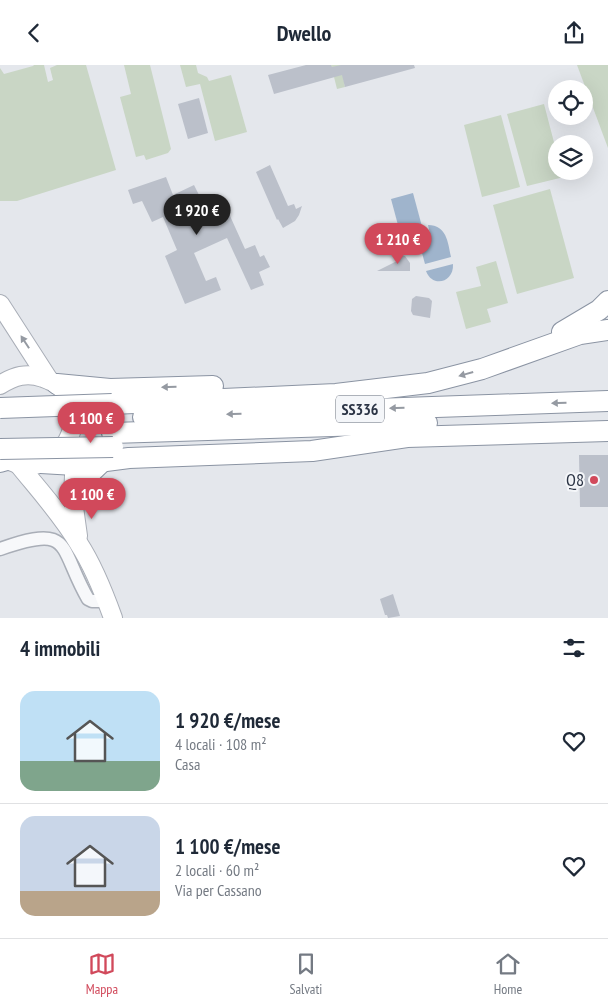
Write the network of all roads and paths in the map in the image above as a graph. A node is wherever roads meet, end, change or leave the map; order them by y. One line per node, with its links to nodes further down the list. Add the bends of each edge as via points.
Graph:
1 (608, 301): 4 (highway, via 576,325)
2 (0, 304): 5 (main road, one-way to 2)
3 (608, 330): 4 (highway, via 580,334)
4 (503, 362): 6 (highway, one-way to 6)
5 (53, 382): 6 (highway, one-way to 5, via 396,381 110,389); 7 (main road, via 36,375 22,375); 12 (main road, via 70,402)
6 (428, 383): 14 (highway, via 336,394)
7 (0, 385)
8 (608, 401): 14 (highway, SS336, one-way to 14)
9 (0, 408): 14 (highway, bridge)
10 (608, 417): 14 (highway, SS336)
11 (0, 421): 14 (highway, SS336)
12 (74, 425): 17 (main road, via 63,449); 18 (main road)
13 (608, 431): 14 (highway, via 407,437)
14 (110, 433): 15 (highway, SS336); 16 (highway, bridge); 18 (highway); 19 (highway)
15 (0, 436)
16 (5, 458): 17 (main road, via 29,465); 20 (main road, via 47,497)
17 (40, 463): 18 (highway)
18 (74, 465): 19 (main road)
19 (73, 500): 20 (main road)
20 (80, 544): 22 (main road)
21 (0, 549): 22 (street, via 33,539 54,540 67,552 88,599)
22 (107, 601): 23 (main road)
23 (113, 618)

